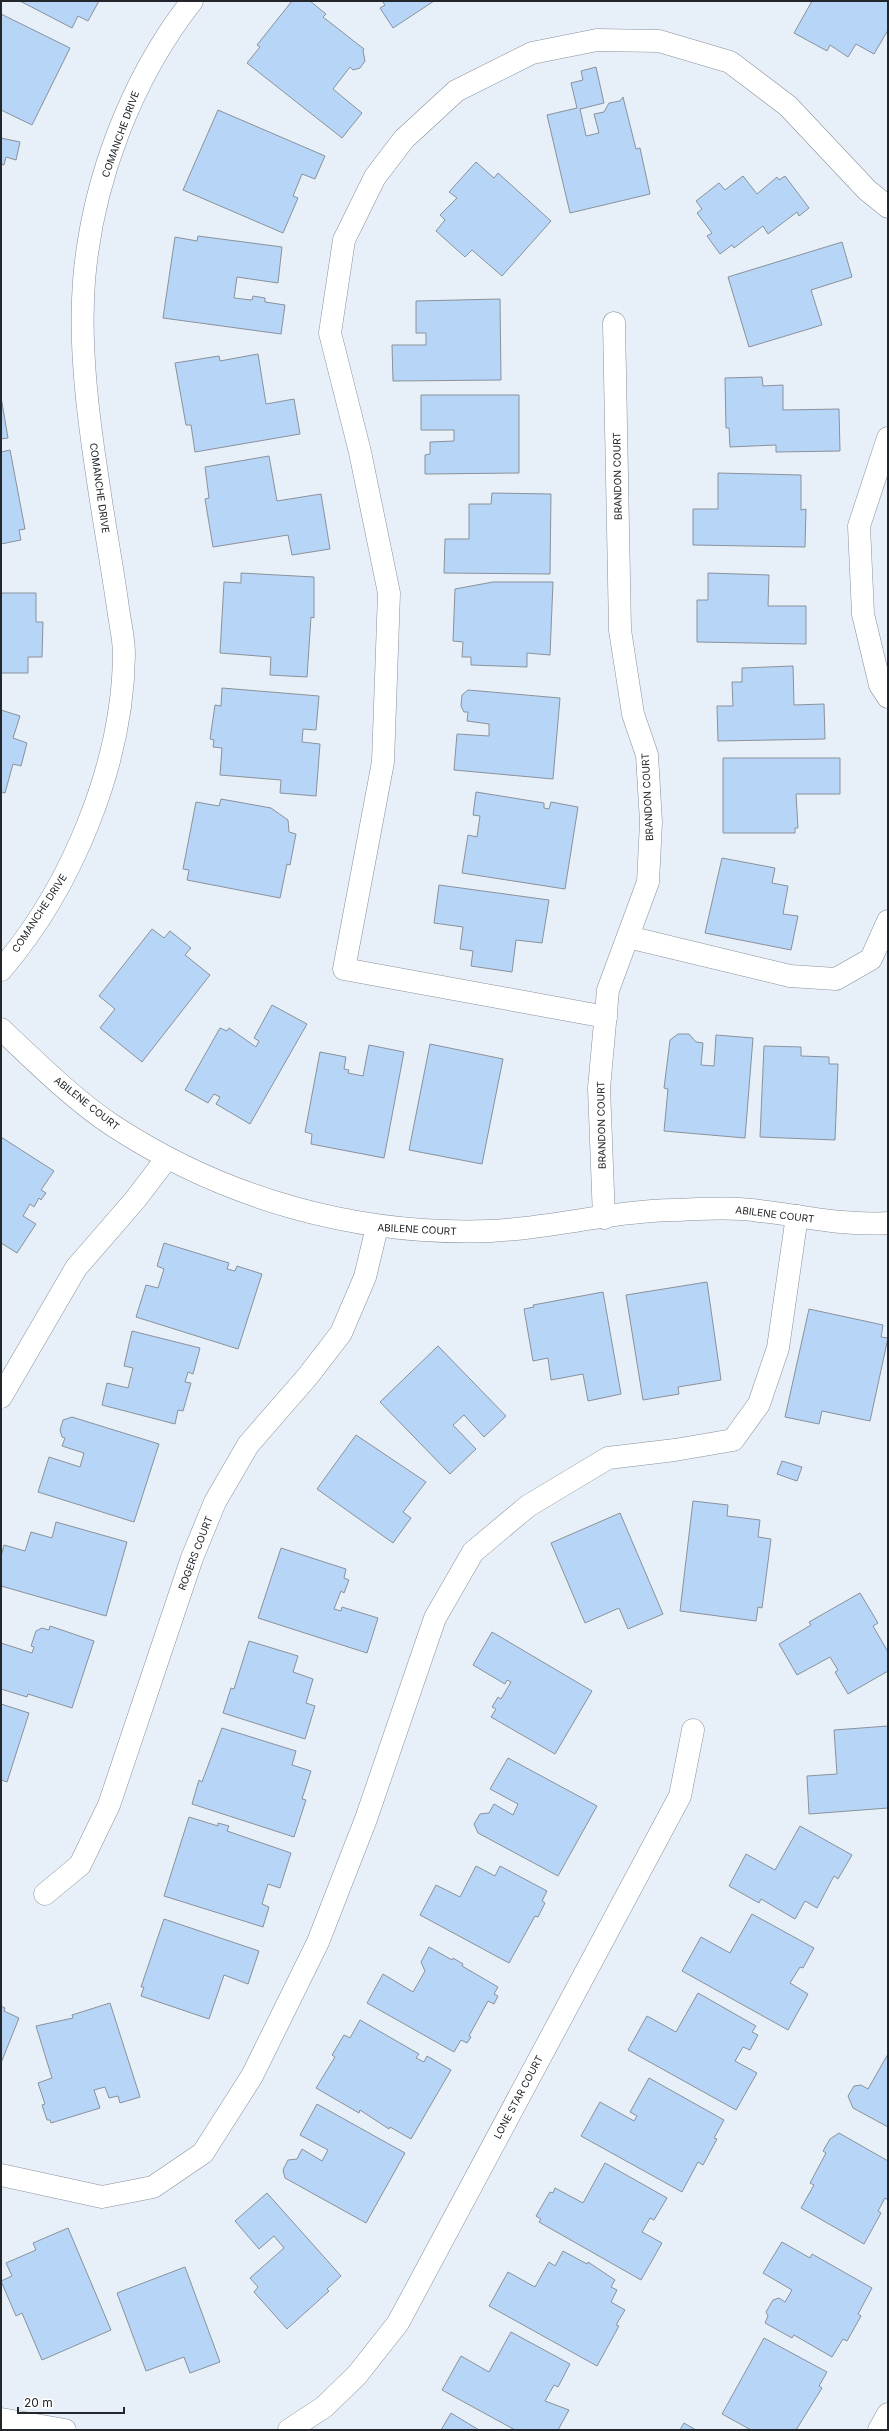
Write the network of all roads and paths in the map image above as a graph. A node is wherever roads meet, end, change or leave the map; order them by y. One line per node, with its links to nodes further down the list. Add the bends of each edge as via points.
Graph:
1 (192, 1): 8 (street, COMANCHE DRIVE, via 177,20 139,82 108,163 92,227 84,280 83,342 88,399 97,478 124,651 122,689 115,733 103,781 87,826 65,874 47,905)
2 (888, 207): 9 (street, via 867,190 788,106 730,62 659,41 597,40 532,53 456,92 404,139 380,170 344,240 330,333 360,452 389,594 382,762 344,969)
3 (614, 323): 7 (street, BRANDON COURT, via 620,630 633,714 647,755 650,822 648,882)
4 (888, 438): 5 (street, via 859,526 863,614 880,685)
5 (888, 697)
6 (888, 921): 7 (street, via 871,959 836,979 790,976)
7 (628, 937): 9 (street, BRANDON COURT, via 608,990)
8 (1, 970)
9 (606, 1018): 13 (street, BRANDON COURT, via 599,1088)
10 (1, 1029): 11 (street, ABILENE COURT, via 86,1105 111,1124)
11 (167, 1158): 15 (street, ABILENE COURT, via 223,1185 269,1202); 16 (street, via 135,1200 76,1268)
12 (797, 1216): 13 (street, ABILENE COURT, via 758,1210 725,1209 671,1210); 14 (street, ABILENE COURT, via 843,1223); 19 (street, via 778,1348 759,1404 732,1440 608,1458 528,1506 473,1552 435,1618 366,1819 318,1942 252,2076 204,2153 153,2187 102,2197)
13 (604, 1218): 15 (street, ABILENE COURT, via 493,1231 435,1232)
14 (888, 1223)
15 (377, 1227): 18 (street, ROGERS COURT, via 365,1277 341,1333 308,1376 248,1445 215,1502 192,1558 110,1805 80,1865)
16 (1, 1397)
17 (693, 1730): 23 (street, LONE STAR COURT, via 680,1796 398,2323 351,2381 324,2408)
18 (45, 1894)
19 (1, 2175)
20 (888, 2414): 24 (street)
21 (1, 2418): 22 (street)
22 (65, 2430)
23 (289, 2430)
24 (879, 2430)

